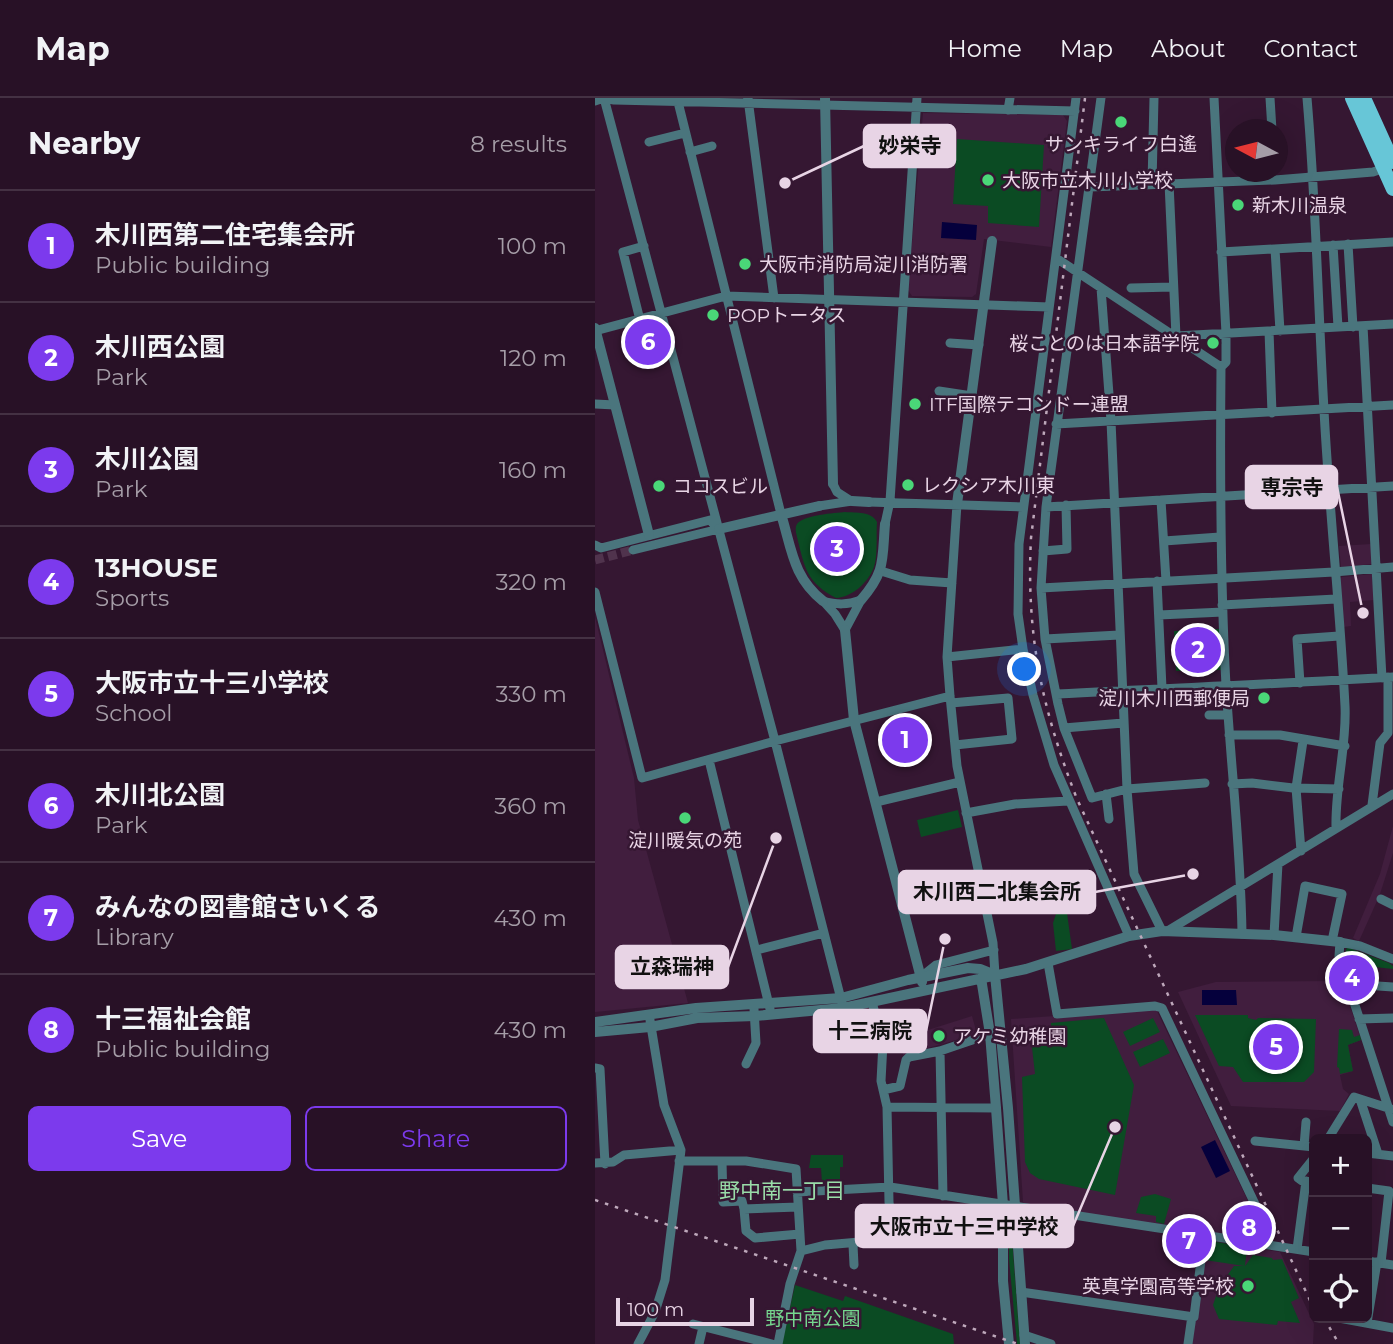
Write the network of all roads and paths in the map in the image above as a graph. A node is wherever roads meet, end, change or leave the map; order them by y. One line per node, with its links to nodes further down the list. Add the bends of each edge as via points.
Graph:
1 (604, 98): 11 (street); 13 (street); 38 (street)
2 (1010, 98): 18 (street)
3 (1076, 98): 19 (street)
4 (1101, 98): 32 (street)
5 (1154, 98): 31 (street)
6 (1214, 98): 29 (street)
7 (1270, 98): 20 (street)
8 (1307, 98): 27 (street)
9 (1352, 98): 25 (main road)
10 (1364, 98): 25 (main road)
11 (677, 99): 12 (street); 21 (street)
12 (748, 100): 14 (street); 48 (street)
13 (595, 101)
14 (825, 101): 15 (street); 49 (street)
15 (873, 102): 16 (street)
16 (917, 102): 17 (street); 50 (street)
17 (962, 103): 18 (street)
18 (1009, 110): 19 (street)
19 (1075, 111): 42 (street)
20 (1271, 119)
21 (685, 133): 22 (street); 24 (street)
22 (649, 142)
23 (712, 146): 24 (street)
24 (690, 152): 47 (street)
25 (1390, 165): 27 (street, via 1373,172); 33 (main road)
26 (1288, 176): 27 (street)
27 (1313, 176): 39 (street)
28 (1225, 180): 29 (street)
29 (1217, 181): 30 (street); 41 (street)
30 (1169, 183): 31 (street); 44 (street)
31 (1152, 184): 32 (street)
32 (1090, 187): 43 (street)
33 (1393, 189)
34 (992, 241): 51 (street)
35 (1393, 243): 36 (street)
36 (1348, 244): 37 (street); 56 (street)
37 (1333, 245): 39 (street); 57 (street)
38 (644, 246): 53 (street); 54 (street, via 623,252)
39 (1316, 246): 40 (street); 58 (street)
40 (1275, 249): 41 (street); 61 (street)
41 (1221, 252): 62 (street)
42 (1056, 258): 43 (street); 52 (street)
43 (1077, 271): 45 (street); 77 (street)
44 (1173, 287): 46 (street); 63 (street)
45 (1101, 288): 63 (street); 76 (street)
46 (1131, 288)
47 (726, 296): 48 (street); 53 (street); 93 (street)
48 (774, 298): 49 (street)
49 (829, 300): 50 (street); 78 (street)
50 (904, 303): 51 (street); 85 (street)
51 (983, 305): 52 (street); 65 (street)
52 (1049, 307): 91 (street)
53 (663, 314): 54 (street); 95 (street)
54 (640, 320): 59 (street)
55 (1393, 324): 56 (street)
56 (1358, 326): 57 (street); 72 (street)
57 (1338, 327): 58 (street)
58 (1320, 328): 61 (street); 73 (street)
59 (595, 330): 70 (street)
60 (1269, 331): 61 (street); 62 (street); 74 (street)
61 (1280, 331)
62 (1226, 334): 63 (street); 66 (street, via 1226,362)
63 (1176, 336): 66 (street)
64 (950, 344): 65 (street)
65 (979, 345): 68 (street)
66 (1220, 367): 75 (street)
67 (939, 391): 68 (street)
68 (972, 396): 88 (street)
69 (595, 404): 70 (street)
70 (615, 405): 96 (street)
71 (1393, 405): 72 (street)
72 (1368, 406): 73 (street); 80 (street)
73 (1324, 409): 74 (street); 81 (street)
74 (1272, 413): 75 (street)
75 (1220, 416): 76 (street); 82 (street)
76 (1111, 421): 77 (street); 87 (street)
77 (1056, 424): 92 (street)
78 (833, 484): 84 (street); 90 (street)
79 (1393, 486): 80 (street)
80 (1372, 488): 81 (street); 103 (street)
81 (1329, 490): 82 (street); 105 (street)
82 (1219, 497): 83 (street); 97 (street)
83 (1161, 500): 87 (street); 98 (street)
84 (852, 501): 86 (street); 90 (street)
85 (890, 501): 86 (street); 88 (street); 94 (street)
86 (869, 502): 94 (street)
87 (1114, 502): 89 (street); 109 (street)
88 (957, 504): 91 (street); 108 (street)
89 (1066, 505): 92 (street); 101 (street, via 1067,549)
90 (819, 506): 93 (street)
91 (1023, 507): 121 (street, via 1018,614)
92 (1045, 507): 101 (street)
93 (781, 514): 95 (street); 114 (street, via 799,576)
94 (885, 524): 104 (street)
95 (719, 529): 96 (street, via 710,520); 100 (street); 137 (street)
96 (649, 535): 99 (street, via 601,548)
97 (1220, 537): 98 (street); 106 (street)
98 (1164, 541): 107 (street)
99 (595, 545)
100 (633, 550)
101 (1043, 551): 110 (street)
102 (1393, 567): 103 (street)
103 (1375, 568): 105 (street); 123 (street)
104 (881, 571): 108 (street, via 910,580); 113 (street)
105 (1334, 572): 106 (street); 112 (street)
106 (1221, 578): 107 (street); 115 (street)
107 (1162, 581): 109 (street); 116 (street)
108 (952, 583): 122 (street)
109 (1117, 583): 110 (street); 118 (street)
110 (1041, 588): 120 (street)
111 (595, 592): 141 (street, via 642,778)
112 (1336, 599): 115 (street); 119 (street)
113 (861, 600): 114 (street, via 835,605); 117 (street)
114 (823, 601): 117 (street)
115 (1222, 608): 116 (street); 126 (street)
116 (1159, 615): 127 (street)
117 (845, 630): 133 (street)
118 (1119, 635): 120 (street); 128 (street)
119 (1339, 636): 124 (street); 125 (street, via 1297,639)
120 (1045, 639): 129 (street)
121 (1023, 649): 122 (street); 150 (street)
122 (947, 657): 130 (street)
123 (1388, 677): 124 (street); 152 (street, via 1388,733 1380,743)
124 (1342, 680): 125 (street); 140 (street)
125 (1300, 683): 126 (street)
126 (1226, 684): 127 (street); 132 (street)
127 (1162, 688): 128 (street)
128 (1122, 690): 129 (street); 134 (street)
129 (1057, 694): 135 (street)
130 (950, 700): 133 (street); 139 (street); 139 (street, via 1008,698 1012,739)
131 (1209, 715): 132 (street)
132 (1228, 715): 136 (street)
133 (854, 720): 137 (street); 151 (street)
134 (1123, 723): 135 (street); 146 (street)
135 (1064, 728): 148 (street, via 1092,798)
136 (1229, 735): 138 (street, via 1280,735); 144 (street)
137 (775, 741): 141 (street); 162 (street)
138 (1304, 741): 140 (street); 145 (street)
139 (955, 745): 142 (street)
140 (1345, 746): 147 (street)
141 (709, 760): 168 (street)
142 (960, 782): 151 (street); 153 (street)
143 (1205, 783): 146 (street)
144 (1232, 784): 145 (street); 158 (street)
145 (1296, 788): 147 (street); 156 (street)
146 (1127, 789): 148 (street); 161 (street, via 1135,874)
147 (1339, 789): 155 (street)
148 (1106, 794): 154 (street)
149 (1393, 794): 152 (street)
150 (1068, 801): 153 (street); 165 (street)
151 (876, 803): 173 (street)
152 (1372, 806): 155 (street)
153 (966, 813): 169 (street)
154 (1109, 819)
155 (1336, 827): 156 (street)
156 (1301, 850): 157 (street)
157 (1278, 864): 158 (street); 164 (street)
158 (1241, 887): 161 (street); 163 (street)
159 (1381, 899): 160 (street)
160 (1393, 905)
161 (1166, 931): 163 (street); 165 (street)
162 (824, 933): 168 (street); 179 (street)
163 (1241, 934): 164 (street)
164 (1273, 935): 166 (street)
165 (1129, 936): 171 (street)
166 (1296, 937): 167 (street); 167 (street, via 1305,886 1342,894)
167 (1336, 941): 170 (street); 175 (street)
168 (757, 950): 180 (street)
169 (994, 950): 172 (street); 173 (street, via 936,965)
170 (1393, 959)
171 (1048, 962): 172 (street); 223 (street, via 1057,1014 1162,1008 1263,1221)
172 (995, 975): 173 (street, via 968,968); 174 (street); 218 (street, via 1004,1056)
173 (921, 977): 177 (street); 179 (street)
174 (981, 978): 177 (street); 189 (street)
175 (1348, 984): 176 (street); 185 (street)
176 (1393, 987)
177 (924, 990): 178 (street)
178 (872, 1002): 179 (street); 193 (street, via 883,1043)
179 (842, 1003): 180 (street)
180 (770, 1009): 181 (street)
181 (754, 1010): 182 (street); 191 (street, via 756,1043)
182 (696, 1013): 183 (street); 187 (street)
183 (649, 1015): 186 (street); 187 (street)
184 (1393, 1018): 185 (street)
185 (1359, 1019): 198 (street)
186 (595, 1022)
187 (650, 1027): 188 (street); 204 (street, via 664,1104)
188 (595, 1032)
189 (990, 1034): 190 (street); 197 (street)
190 (940, 1051): 193 (street, via 906,1060 900,1086); 196 (street)
191 (745, 1064)
192 (595, 1068): 210 (street, via 600,1069)
193 (883, 1090): 195 (street)
194 (1360, 1099): 198 (street); 201 (street, via 1354,1097); 206 (street)
195 (887, 1107): 196 (street); 213 (street)
196 (941, 1108): 197 (street); 217 (street)
197 (996, 1108): 218 (street)
198 (1391, 1109): 200 (street)
199 (1306, 1122): 203 (street)
200 (1393, 1122)
201 (1331, 1134)
202 (1255, 1141): 203 (street)
203 (1309, 1146)
204 (681, 1150): 208 (street); 210 (street)
205 (1372, 1153): 206 (street)
206 (1378, 1154): 207 (street)
207 (1393, 1156)
208 (679, 1161): 209 (street); 238 (street, via 665,1280)
209 (722, 1161): 216 (street, via 796,1169); 220 (street, via 723,1202 743,1201)
210 (600, 1163)
211 (1309, 1164): 212 (street, via 1298,1178)
212 (1309, 1182)
213 (890, 1187): 216 (street); 217 (street); 224 (street, via 894,1239)
214 (1309, 1187): 225 (street)
215 (1372, 1189): 229 (street, via 1389,1191)
216 (797, 1192): 219 (street)
217 (943, 1196): 218 (street)
218 (1008, 1206): 222 (street); 232 (street); 242 (street, via 1003,1281)
219 (798, 1207): 220 (street); 221 (street)
220 (744, 1209): 221 (street, via 746,1231 755,1238)
221 (800, 1234): 226 (street)
222 (1203, 1236): 223 (street); 234 (street)
223 (1249, 1242): 225 (street)
224 (853, 1245): 226 (street); 230 (street)
225 (1297, 1250): 227 (street)
226 (801, 1251): 241 (street)
227 (1309, 1251)
228 (1372, 1262): 229 (street)
229 (1379, 1263): 231 (street); 233 (street)
230 (853, 1265)
231 (1393, 1265)
232 (1021, 1292): 234 (street); 237 (street)
233 (1372, 1298)
234 (1192, 1317): 244 (street)
235 (1367, 1323): 236 (street)
236 (1393, 1328)
237 (1024, 1340): 243 (street)
238 (638, 1344)
239 (699, 1344): 240 (street, via 698,1325)
240 (772, 1344)
241 (778, 1344)
242 (1009, 1344)
243 (1051, 1344)
244 (1188, 1344)

